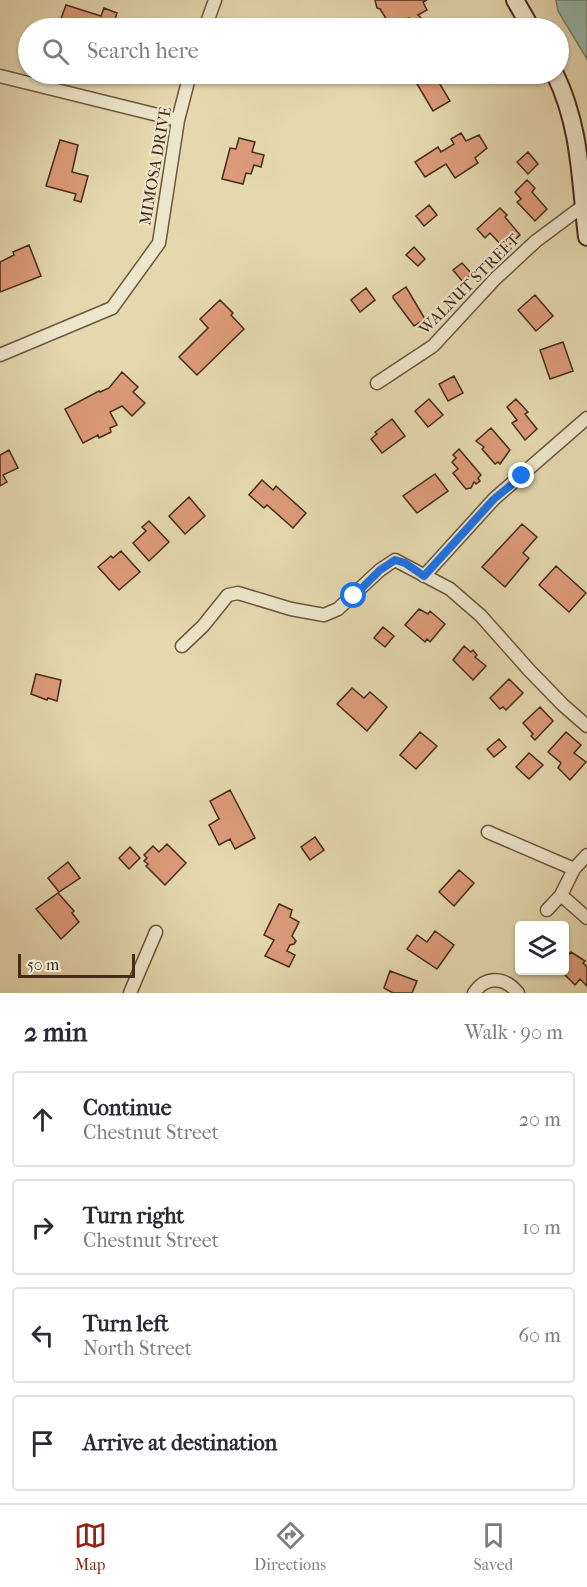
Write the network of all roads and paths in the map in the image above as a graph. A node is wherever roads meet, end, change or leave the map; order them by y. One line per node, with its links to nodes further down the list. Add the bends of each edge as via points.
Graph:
1 (215, 0): 3 (street)
2 (515, 0): 4 (street)
3 (209, 18)
4 (525, 18)
5 (0, 76): 6 (street)
6 (18, 80)
7 (32, 84): 10 (street)
8 (187, 84): 10 (street, MIMOSA DRIVE)
9 (559, 84): 11 (street, via 571,113 580,157)
10 (178, 120): 13 (street, MIMOSA DRIVE, via 159,243 112,308)
11 (584, 206): 12 (street); 14 (street, WALNUT STREET, via 495,279 434,346)
12 (587, 237)
13 (0, 355)
14 (377, 383)
15 (587, 418): 16 (street, via 494,499)
16 (424, 576): 17 (street, via 395,560 338,609 324,615 238,593 228,595); 18 (street, via 450,588 481,616)
17 (182, 646)
18 (587, 726)
19 (488, 832): 21 (street)
20 (587, 855): 21 (street)
21 (574, 869): 22 (street)
22 (561, 895): 23 (street); 24 (street)
23 (547, 910)
24 (587, 918)
25 (156, 932): 26 (street)
26 (130, 993)
27 (474, 993): 28 (street, via 491,979 505,981)
28 (518, 993)

